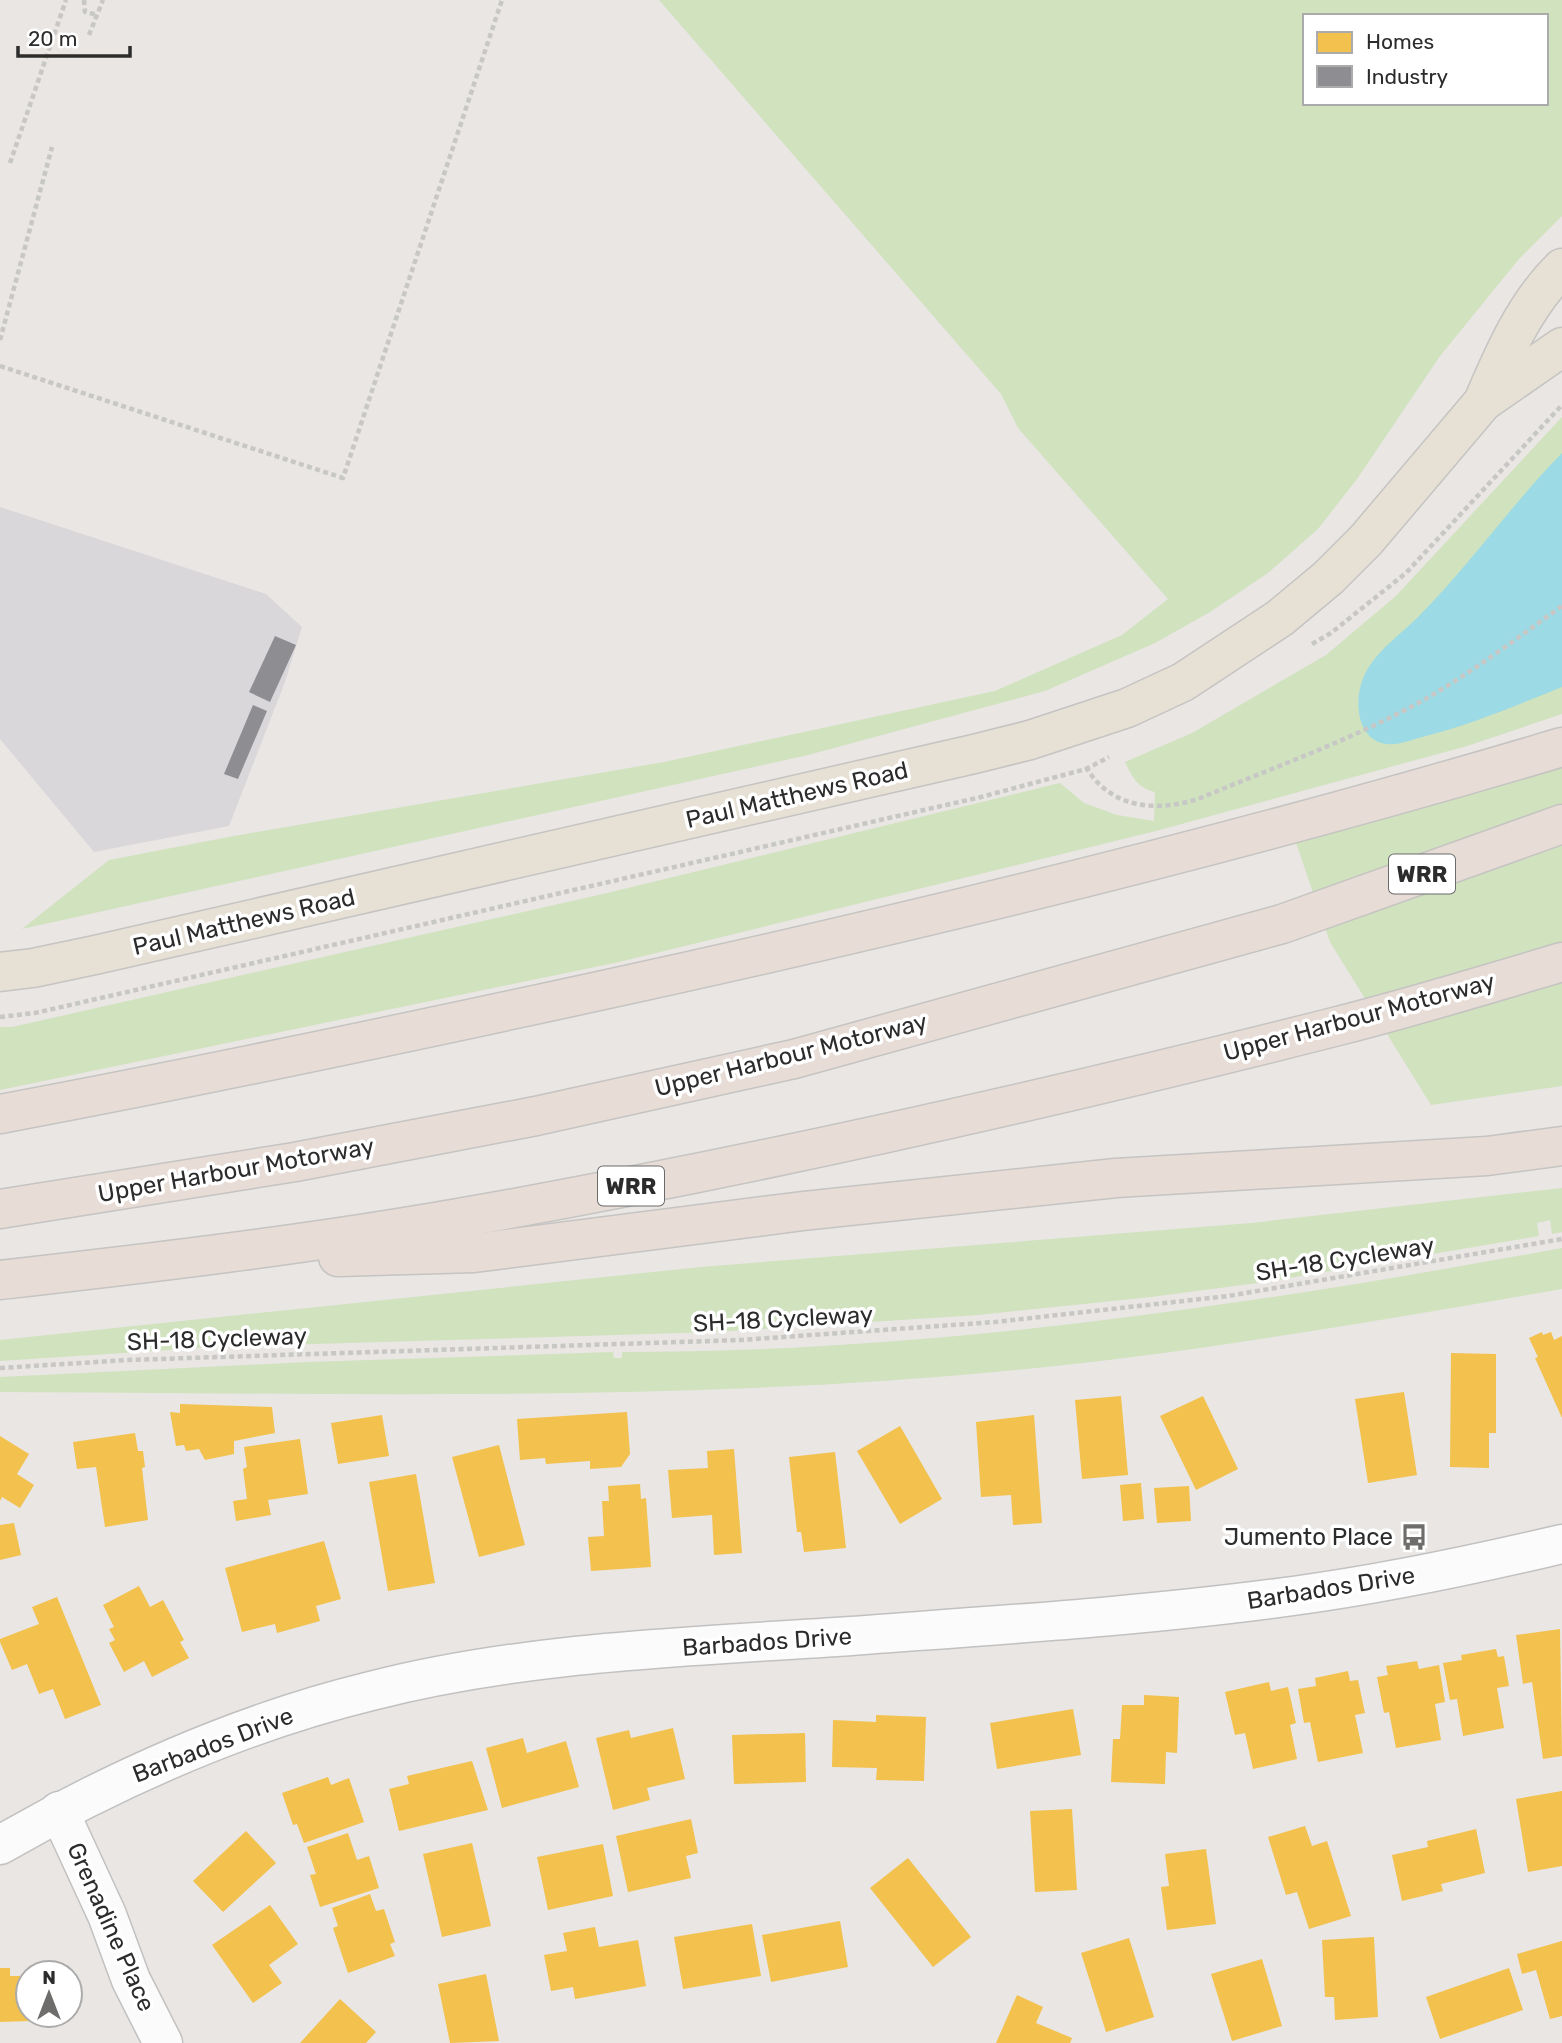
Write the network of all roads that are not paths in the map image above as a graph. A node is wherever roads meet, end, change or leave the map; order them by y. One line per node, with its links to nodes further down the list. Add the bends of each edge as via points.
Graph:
1 (1562, 268): 3 (main road, Paul Matthews Road, via 1545,284 1503,355)
2 (1562, 347): 3 (main road, Paul Matthews Road)
3 (1483, 402): 7 (main road, Paul Matthews Road, via 1328,578 1280,618 1183,682 1127,709 974,754 95,955)
4 (1562, 747): 8 (highway, via 1252,834 793,948 180,1080)
5 (1562, 824): 10 (highway, Upper Harbour Motorway / WRR, via 1282,924 794,1059 536,1116 309,1159)
6 (1562, 962): 11 (highway, Upper Harbour Motorway / WRR, via 1341,1025 879,1136 450,1219)
7 (0, 972)
8 (0, 1114)
9 (1562, 1146): 11 (highway, via 1487,1156 1116,1178 803,1211 474,1254)
10 (0, 1209)
11 (174, 1260): 12 (highway, Upper Harbour Motorway / WRR)
12 (0, 1280)
13 (1562, 1544): 14 (street, Barbados Drive, via 1377,1582 1191,1609 653,1650 461,1672 371,1690 268,1721 201,1745)
14 (59, 1811): 15 (street, Barbados Drive); 16 (street, Grenadine Place)
15 (0, 1845)
16 (163, 2043)

